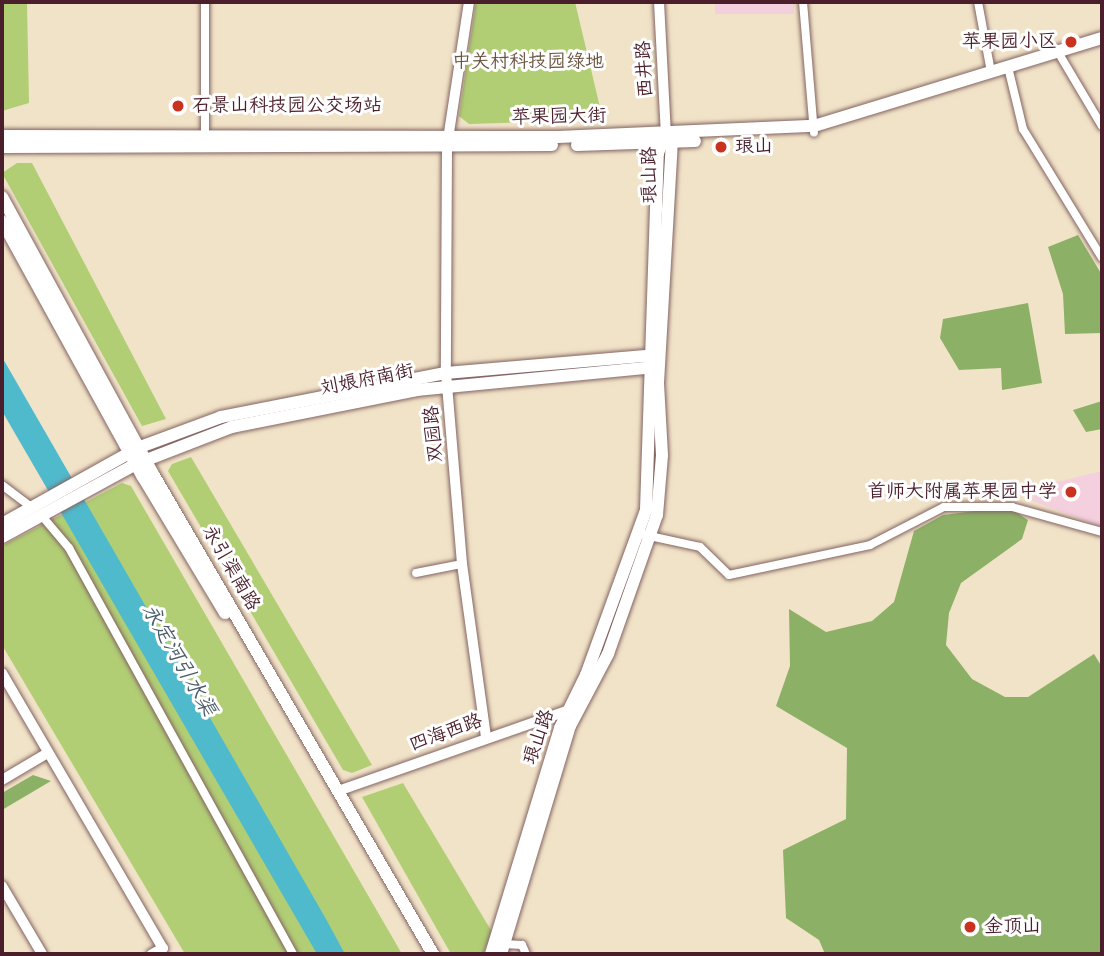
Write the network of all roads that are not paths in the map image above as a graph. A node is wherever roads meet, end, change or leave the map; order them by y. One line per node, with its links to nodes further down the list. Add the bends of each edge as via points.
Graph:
1 (205, 2): 13 (street)
2 (469, 2): 16 (street, 双园路)
3 (659, 2): 14 (street, 西井路)
4 (803, 2): 12 (street)
5 (978, 2): 10 (street)
6 (1102, 38): 8 (main road, 苹果园大街)
7 (1102, 46): 8 (main road, 苹果园大街)
8 (1060, 55): 9 (main road, 苹果园大街); 11 (street)
9 (1008, 71): 10 (main road, 苹果园大街); 12 (main road, 苹果园大街); 19 (street, via 1023,129)
10 (990, 72): 12 (main road, 苹果园大街)
11 (1102, 126)
12 (814, 129): 14 (main road, 苹果园大街)
13 (205, 136): 15 (main road, 苹果园大街); 16 (main road, 苹果园大街)
14 (666, 140): 16 (main road, 苹果园大街); 20 (main road, 琅山路)
15 (3, 141): 16 (main road, 苹果园大街)
16 (448, 142): 21 (street, 双园路)
17 (2, 197): 22 (main road, 永引渠南路)
18 (2, 221): 22 (main road, 永引渠南路)
19 (1102, 258)
20 (655, 361): 21 (main road, 刘娘府南街); 27 (main road, 琅山路)
21 (447, 379): 22 (main road, 刘娘府南街, via 232,427); 29 (street, 双园路)
22 (138, 456): 24 (main road, 刘娘府南街); 36 (main road, 永引渠南路); 42 (main road, 永引渠南路)
23 (2, 485): 24 (street)
24 (43, 509): 25 (main road); 28 (main road); 41 (street, via 69,548)
25 (2, 524)
26 (1102, 532): 27 (street, via 1012,507 944,507 870,545 729,575 700,547)
27 (645, 535): 32 (main road, 琅山路); 38 (main road, 琅山路, via 608,654 569,726)
28 (2, 537)
29 (463, 564): 30 (street); 33 (street, 双园路)
30 (416, 573)
31 (2, 673): 34 (street)
32 (567, 712): 33 (street, 四海西路); 44 (main road, 琅山路)
33 (486, 736): 36 (street, 四海西路)
34 (47, 754): 35 (street); 40 (street, via 163,948)
35 (2, 780)
36 (338, 791): 43 (main road, 永引渠南路)
37 (2, 886): 39 (street)
38 (502, 949): 45 (street, via 522,945)
39 (42, 954)
40 (152, 954)
41 (293, 954)
42 (424, 954)
43 (433, 954)
44 (491, 954)
45 (526, 954)

